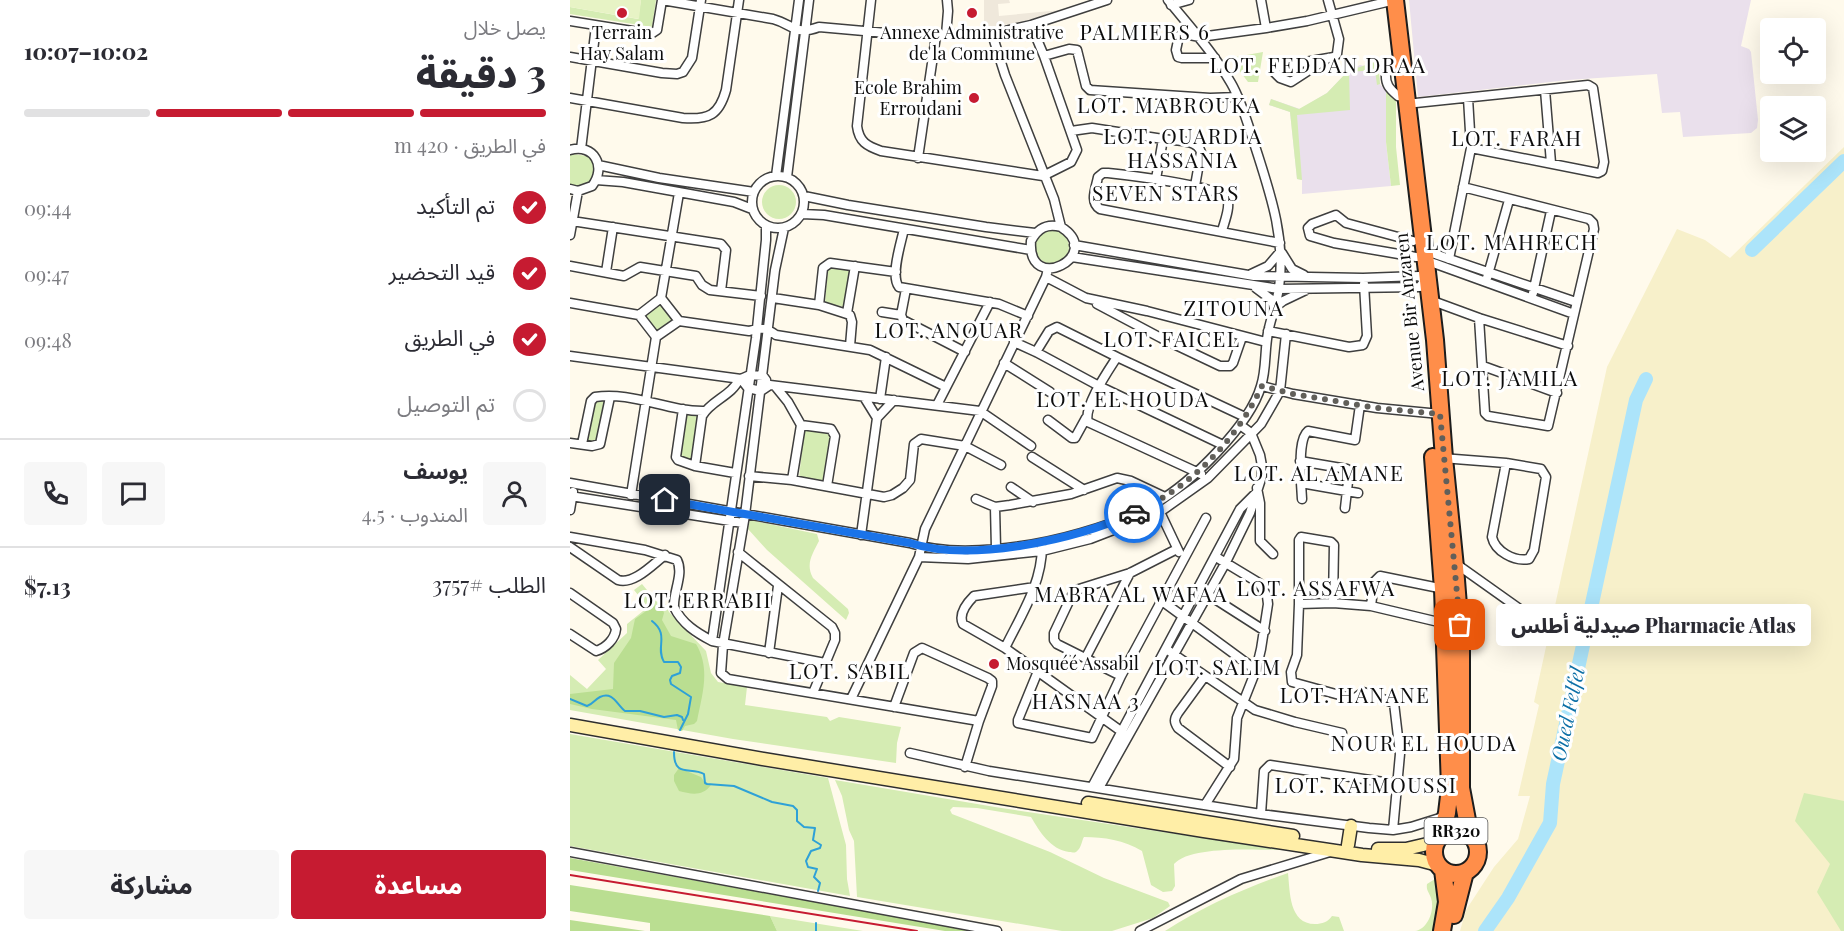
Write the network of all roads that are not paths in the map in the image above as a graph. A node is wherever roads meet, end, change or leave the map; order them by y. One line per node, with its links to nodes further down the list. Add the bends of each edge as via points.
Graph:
1 (662, 0): 13 (street); 22 (street, via 657,30 651,34)
2 (739, 0): 15 (street)
3 (799, 0): 17 (street)
4 (809, 0): 18 (street)
5 (871, 0): 26 (street)
6 (947, 0): 29 (street)
7 (1107, 0): 14 (street)
8 (1189, 0): 12 (street)
9 (1261, 0): 24 (street)
10 (1328, 0): 16 (street)
11 (1391, 1): 16 (street); 41 (highway, Avenue Bir Anzaren / RR320); 41 (highway, Avenue Bir Anzaren / RR320)
12 (1169, 2): 31 (street)
13 (700, 3): 15 (street); 36 (street, via 692,58 683,72 662,73)
14 (1084, 4): 21 (street)
15 (737, 13): 20 (street); 42 (street, via 726,90 722,104 709,116 683,118)
16 (1332, 14): 24 (street); 35 (street, via 1340,45 1337,54)
17 (797, 18): 18 (street); 20 (street); 25 (street)
18 (807, 20): 23 (street); 27 (street)
19 (570, 21): 22 (street)
20 (783, 22): 25 (street)
21 (1031, 25): 28 (street); 32 (street)
22 (596, 26): 36 (street)
23 (819, 27): 26 (street); 27 (street)
24 (1266, 28): 31 (street)
25 (795, 31): 27 (street); 51 (street)
26 (869, 31): 30 (street); 48 (street, via 858,136 868,147)
27 (806, 32): 53 (street)
28 (992, 34): 29 (street); 52 (street)
29 (946, 35): 30 (street)
30 (936, 36): 48 (street)
31 (1200, 37): 34 (street); 34 (street, via 1179,36 1178,57)
32 (1044, 56): 38 (street, via 1077,50 1089,90); 43 (street)
33 (570, 57): 36 (street)
34 (1215, 58): 38 (street)
35 (1328, 58): 35 (street, via 1275,68 1275,74 1291,82)
36 (593, 60): 42 (street)
37 (1545, 90): 40 (street); 49 (street); 49 (street, via 1588,85 1593,88 1604,167 1594,172)
38 (1238, 97): 77 (street, via 1273,201)
39 (570, 98): 42 (street)
40 (1468, 98): 41 (street); 45 (street)
41 (1402, 100): 84 (highway, Avenue Bir Anzaren / RR320)
42 (587, 101): 46 (street)
43 (1071, 131): 44 (street, via 1092,128); 52 (street, via 1076,156)
44 (1163, 139): 54 (street); 56 (street, via 1200,148)
45 (1471, 148): 49 (street); 57 (street)
46 (581, 149): 47 (street); 50 (street, via 592,154)
47 (570, 150)
48 (918, 158): 52 (street)
49 (1551, 163)
50 (598, 165): 55 (street); 59 (street)
51 (776, 176): 53 (street); 59 (street, via 760,182)
52 (1043, 176): 69 (street)
53 (787, 177): 61 (street, via 801,188)
54 (1156, 179): 56 (street); 72 (street, via 1102,173 1094,205)
55 (596, 180): 58 (street, via 592,186); 60 (street)
56 (1195, 186): 72 (street, via 1226,196)
57 (1463, 187): 62 (street); 80 (street)
58 (574, 190): 66 (street)
59 (754, 192): 63 (street)
60 (679, 193): 63 (street, via 735,202); 75 (street)
61 (804, 196): 65 (street); 73 (street)
62 (1509, 200): 64 (street); 91 (street)
63 (752, 209): 67 (street)
64 (1551, 211): 99 (street); 105 (street, via 1593,223)
65 (802, 214): 70 (street); 71 (street, via 824,214)
66 (572, 221): 68 (street); 74 (street)
67 (766, 226): 70 (street); 100 (street)
68 (613, 227): 75 (street); 85 (street)
69 (1061, 227): 73 (street, via 1047,226); 76 (street, via 1068,231)
70 (784, 228): 102 (street)
71 (904, 229): 78 (street); 86 (street)
72 (1222, 231): 77 (street)
73 (1035, 233): 78 (street)
74 (570, 235)
75 (671, 236): 83 (street); 98 (street, via 724,246)
76 (1074, 245): 79 (street); 88 (street)
77 (1280, 247): 88 (street, via 1269,266); 89 (street); 90 (street, via 1292,268)
78 (1031, 250): 87 (street)
79 (1072, 257): 87 (street, via 1062,267); 93 (street)
80 (1449, 259): 84 (street); 91 (street)
81 (570, 266): 85 (street)
82 (855, 266): 86 (street); 107 (street, via 831,263 823,268); 110 (street)
83 (666, 270): 85 (street, via 640,267 624,276); 98 (street, via 693,274 705,288); 101 (street)
84 (1423, 271): 84 (street, via 1336,215 1308,228 1310,236); 91 (street); 92 (street); 94 (street); 115 (street); 158 (highway, Avenue Bir Anzaren / RR320)
85 (606, 272)
86 (896, 272): 95 (street, via 896,284)
87 (1047, 273): 103 (street); 114 (street)
88 (1247, 275): 89 (street)
89 (1280, 277): 90 (street); 96 (street)
90 (1310, 277): 92 (street)
91 (1487, 277): 99 (street)
92 (1364, 278): 94 (street)
93 (1254, 286): 96 (street); 108 (street, via 1272,300)
94 (1365, 288): 97 (street); 119 (street, via 1367,336 1363,345 1348,347)
95 (906, 289): 104 (street); 113 (street)
96 (1279, 289): 97 (street); 108 (street)
97 (1309, 289): 108 (street)
98 (721, 291): 100 (street)
99 (1533, 293): 105 (street); 111 (street)
100 (761, 296): 117 (street)
101 (662, 298): 112 (street); 116 (street)
102 (772, 298): 107 (street); 120 (street)
103 (1086, 298): 122 (street); 122 (street, via 1221,366 1233,363)
104 (990, 302): 114 (street); 128 (street)
105 (1576, 302): 111 (street)
106 (570, 303): 112 (street)
107 (819, 304): 110 (street)
108 (1274, 308): 118 (street)
109 (882, 312): 113 (street)
110 (847, 313): 126 (street, via 852,317)
111 (1574, 314): 127 (street)
112 (639, 315): 121 (street)
113 (901, 315): 128 (street, via 905,322)
114 (1028, 316): 124 (street)
115 (1479, 318): 127 (street); 135 (street)
116 (679, 321): 117 (street); 121 (street)
117 (753, 329): 120 (street); 123 (street)
118 (1268, 331): 119 (street); 125 (street)
119 (1286, 334): 145 (street)
120 (771, 335): 123 (street); 126 (street); 137 (street)
121 (656, 337): 134 (street)
122 (1242, 337): 125 (street)
123 (756, 338): 136 (street)
124 (1014, 342): 129 (street); 133 (street)
125 (1266, 342): 141 (street)
126 (850, 346): 131 (street)
127 (1568, 346): 147 (street)
128 (965, 352): 142 (street)
129 (1036, 352): 132 (street, via 1049,331 1057,327); 140 (street)
130 (570, 356): 134 (street)
131 (886, 357): 142 (street); 150 (street)
132 (1116, 357): 140 (street); 162 (street)
133 (1004, 363): 146 (street); 157 (street)
134 (652, 366): 138 (street); 152 (street)
135 (1483, 366): 147 (street); 147 (street, via 1484,411 1488,416 1548,426)
136 (750, 375): 137 (street); 138 (street); 143 (street)
137 (763, 376): 139 (street); 144 (street)
138 (740, 379): 143 (street); 156 (street)
139 (773, 385): 144 (street); 149 (street); 163 (street)
140 (1099, 386): 160 (street); 167 (street)
141 (1262, 386): 145 (street); 162 (street)
142 (946, 387): 153 (street)
143 (748, 388): 144 (street); 177 (street)
144 (761, 391): 178 (street)
145 (1280, 391): 154 (street); 164 (street)
146 (1050, 392)
147 (1557, 393)
148 (610, 397): 152 (street); 166 (street, via 593,398); 166 (street, via 600,444)
149 (864, 397): 150 (street); 159 (street)
150 (880, 399): 151 (street)
151 (894, 400): 153 (street); 159 (street)
152 (646, 401): 155 (street); 189 (street)
153 (937, 405): 157 (street)
154 (1360, 405): 158 (street); 172 (street, via 1355,440 1308,431)
155 (683, 409): 156 (street); 175 (street, via 676,457)
156 (705, 411): 175 (street, via 700,421)
157 (980, 411): 168 (street); 169 (street)
158 (1436, 413): 171 (highway, Avenue Bir Anzaren / RR320)
159 (877, 418): 190 (street)
160 (1086, 418): 161 (street, via 1075,438); 176 (street)
161 (1048, 420)
162 (1243, 421): 164 (street); 167 (street)
163 (801, 425): 180 (street); 183 (street, via 834,432)
164 (1251, 433): 179 (street); 187 (street, via 1262,466)
165 (570, 442): 166 (street)
166 (582, 444)
167 (1223, 445): 176 (street)
168 (965, 446): 174 (street); 190 (street, via 917,441 907,485 892,495); 206 (street, via 925,529)
169 (1031, 446)
170 (1032, 457): 185 (street)
171 (1438, 457): 173 (street); 218 (highway, Avenue Bir Anzaren / RR320); 223 (highway, Avenue Bir Anzaren / RR320)
172 (1300, 461): 182 (street); 186 (street, via 1347,470)
173 (1506, 463): 173 (street, via 1541,469 1546,477 1534,550 1529,559 1523,560 1493,544)
174 (1001, 465)
175 (695, 466): 177 (street)
176 (1197, 472): 179 (street); 192 (street)
177 (735, 473): 201 (street)
178 (749, 476): 180 (street); 203 (street)
179 (1208, 478): 200 (street)
180 (792, 480): 183 (street)
181 (572, 483): 189 (street); 191 (street)
182 (1301, 483): 186 (street); 194 (street)
183 (827, 486): 190 (street)
184 (1011, 487): 195 (street)
185 (1084, 490): 192 (street, via 1117,478); 195 (street)
186 (1347, 491): 188 (street); 198 (street)
187 (1256, 492): 212 (street, via 1260,503 1260,541); 214 (street, via 1240,509); 217 (street)
188 (1358, 493)
189 (631, 495): 201 (street)
190 (868, 495): 204 (street)
191 (571, 496): 199 (street); 201 (street)
192 (1165, 497): 196 (street)
193 (976, 499): 197 (street)
194 (1302, 500)
195 (1033, 502): 197 (street)
196 (1156, 503): 200 (street); 208 (street)
197 (995, 507): 209 (street)
198 (1345, 508)
199 (570, 510)
200 (1160, 512): 208 (street, via 1090,539); 210 (street)
201 (730, 516): 203 (street); 236 (street)
202 (1206, 518): 216 (street)
203 (744, 519): 204 (street); 211 (street)
204 (861, 535): 206 (street)
205 (570, 537): 213 (street)
206 (921, 546): 209 (street, via 950,550); 215 (street)
207 (570, 547): 213 (street, via 623,581)
208 (1042, 547): 209 (street); 215 (street, via 968,559); 221 (street)
209 (996, 548)
210 (1177, 549): 216 (street); 219 (street)
211 (738, 552): 220 (street); 237 (street)
212 (1273, 554)
213 (666, 555): 236 (street, via 679,564 674,600 677,614)
214 (1216, 556): 217 (street); 222 (street)
215 (919, 557): 248 (street)
216 (1185, 560): 226 (street)
217 (1226, 562): 225 (street); 234 (street, via 1263,589 1268,604)
218 (1455, 563): 223 (highway, Avenue Bir Anzaren / RR320); 231 (street)
219 (1130, 573): 241 (street); 241 (street, via 1083,586 1071,597 1054,640)
220 (778, 586): 240 (street); 242 (street, via 832,627 835,640)
221 (1035, 587): 238 (street); 238 (street, via 974,596 961,616 963,624)
222 (1198, 589): 225 (street); 230 (street)
223 (1450, 591): 229 (street, via 1380,576 1374,582); 233 (highway, Avenue Bir Anzaren / RR320)
224 (570, 593): 235 (street, via 616,629 613,638 596,651)
225 (1208, 594): 232 (street); 234 (street)
226 (1162, 601): 230 (street); 245 (street)
227 (1333, 603): 228 (street); 228 (street, via 1334,545 1303,537 1299,540); 229 (street)
228 (1299, 604): 260 (street, via 1292,682 1354,699 1363,692 1394,703 1400,754)
229 (1371, 606): 233 (street)
230 (1182, 616): 232 (street); 239 (street)
231 (1531, 617)
232 (1192, 622): 239 (street); 243 (street)
233 (1453, 625): 262 (highway, Avenue Bir Anzaren / RR320); 268 (highway, Avenue Bir Anzaren / RR320, via 1461,788)
234 (1265, 631): 243 (street)
235 (570, 634)
236 (712, 641): 237 (street)
237 (723, 645): 240 (street); 247 (street, via 720,671 725,679)
238 (1005, 648): 244 (street)
239 (1170, 652): 246 (street); 256 (street)
240 (769, 653): 242 (street)
241 (1086, 657): 245 (street)
242 (825, 663): 247 (street)
243 (1256, 670): 249 (street)
244 (1038, 671): 251 (street); 251 (street, via 1018,723 1089,738 1095,734)
245 (1121, 676): 251 (street)
246 (1205, 676): 249 (street); 259 (street, via 1178,713 1175,724)
247 (813, 693): 248 (street)
248 (851, 699): 250 (street)
249 (1242, 702): 255 (street, via 1255,710); 259 (street)
250 (894, 707): 253 (street); 253 (street, via 914,653 922,648 992,681)
251 (1102, 716): 256 (street)
252 (570, 717): 270 (main road, via 697,741)
253 (979, 720): 258 (street)
254 (570, 725): 271 (main road)
255 (1342, 733)
256 (1125, 734): 261 (street)
257 (910, 753): 258 (street)
258 (965, 767): 261 (street)
259 (1230, 767): 263 (street)
260 (1397, 784): 262 (street); 264 (street, via 1270,765 1264,771); 267 (street)
261 (1096, 788): 263 (street)
262 (1450, 788): 265 (highway, Avenue Bir Anzaren / RR320)
263 (1205, 804): 264 (street)
264 (1260, 814): 266 (street)
265 (1446, 816): 267 (street); 269 (highway, Avenue Bir Anzaren / RR320)
266 (1351, 826): 267 (street); 270 (main road)
267 (1393, 830)
268 (1470, 836): 269 (highway, RR320, via 1458,831); 274 (highway, RR320, via 1478,853 1473,866)
269 (1439, 839): 270 (main road, via 1396,850); 273 (highway, RR320, via 1434,856)
270 (1348, 845)
271 (1335, 851): 273 (main road, via 1421,861); 276 (street, via 1240,879)
272 (570, 852): 275 (street)
273 (1441, 868): 274 (highway, RR320, via 1456,874); 277 (highway, RR320, via 1447,902)
274 (1465, 872): 278 (highway, RR320)
275 (997, 931)
276 (1141, 931)
277 (1442, 931)
278 (1451, 931)

